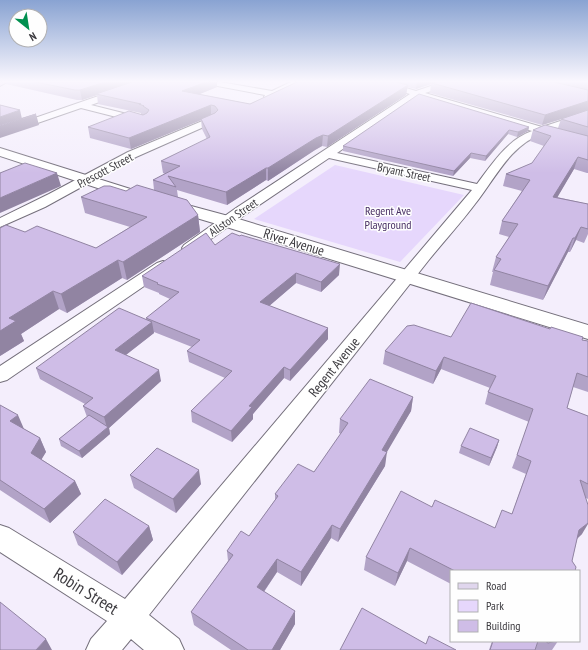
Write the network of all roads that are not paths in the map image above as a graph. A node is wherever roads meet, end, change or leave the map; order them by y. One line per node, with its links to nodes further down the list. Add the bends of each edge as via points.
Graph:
1 (60, 112): 9 (street)
2 (110, 112): 7 (street)
3 (390, 112): 12 (street, Allston Street)
4 (479, 112): 8 (street)
5 (588, 115): 8 (street, Regent Avenue)
6 (212, 120): 13 (street, Prescott Street, via 106,168)
7 (145, 121)
8 (541, 131): 10 (street); 14 (street, Regent Avenue, via 521,139)
9 (0, 133)
10 (588, 144)
11 (0, 152): 13 (street, River Avenue)
12 (327, 154): 14 (street, Bryant Street); 15 (street, Allston Street)
13 (88, 180): 15 (street, River Avenue); 16 (street, Prescott Street)
14 (480, 188): 17 (street, Regent Avenue)
15 (226, 221): 17 (street, River Avenue); 19 (street, Allston Street)
16 (0, 223)
17 (407, 277): 18 (street, River Avenue); 21 (street, Regent Avenue)
18 (588, 332)
19 (0, 375)
20 (0, 537): 21 (street, Robin Street)
21 (129, 618): 22 (street, Regent Avenue); 23 (street, Robin Street)
22 (102, 650)
23 (168, 650)

